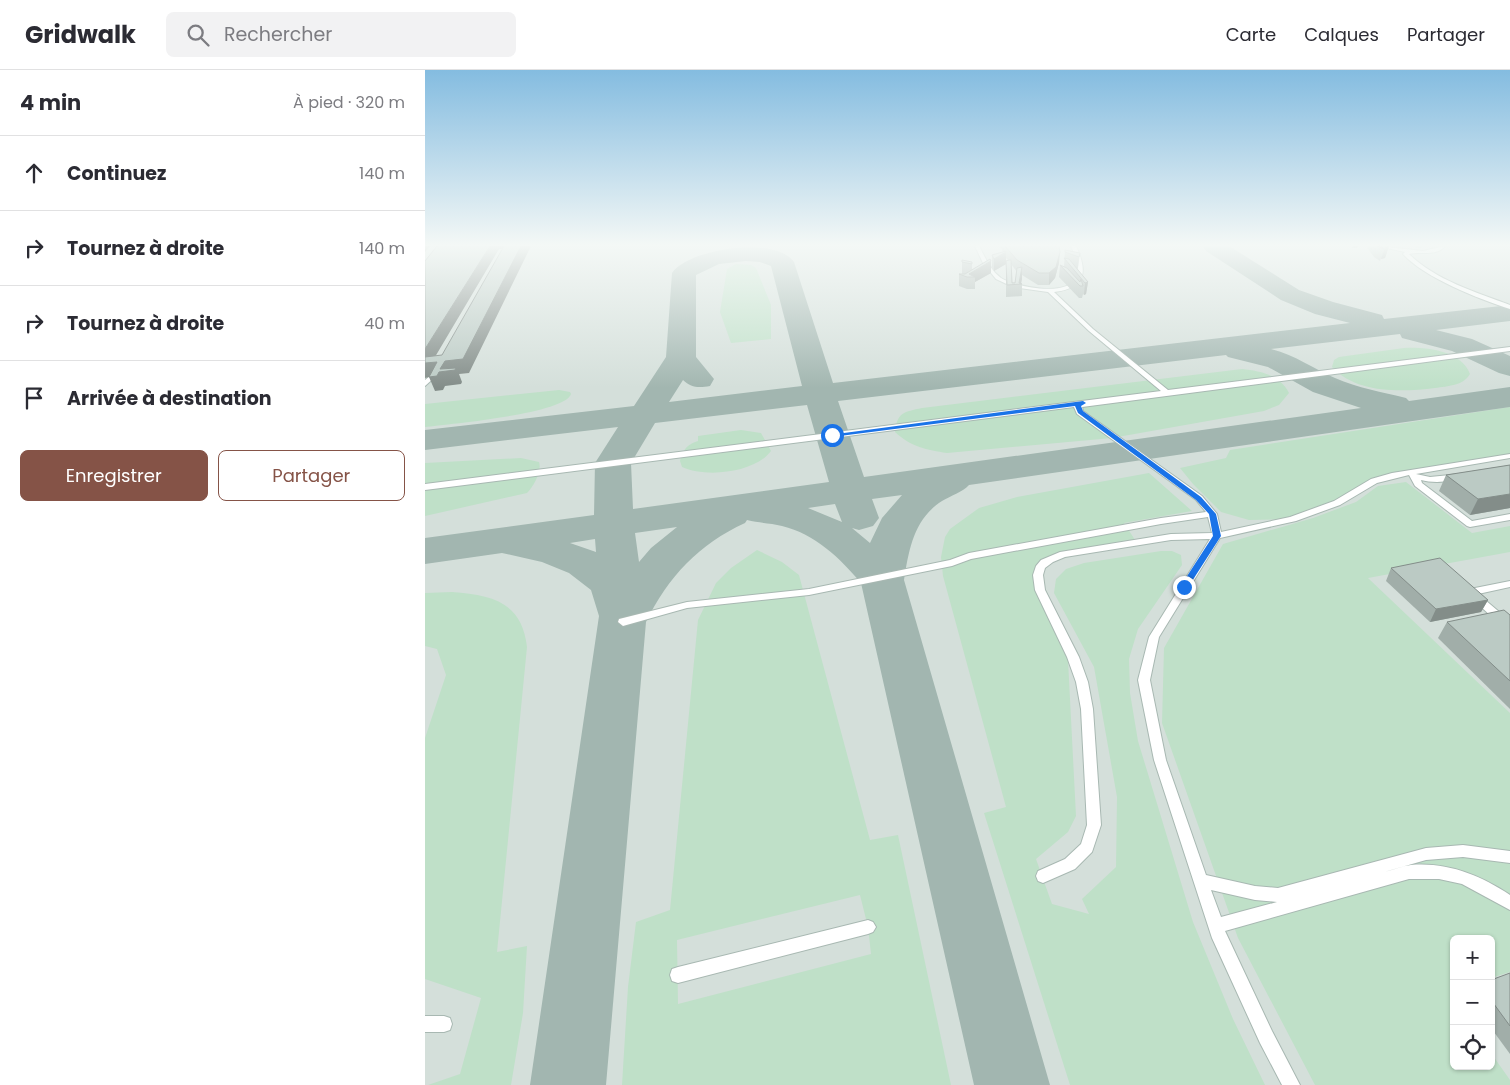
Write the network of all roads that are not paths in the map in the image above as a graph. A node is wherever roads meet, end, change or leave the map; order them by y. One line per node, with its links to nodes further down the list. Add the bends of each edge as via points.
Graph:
1 (1053, 293): 7 (lane)
2 (1475, 293): 3 (lane)
3 (1510, 307)
4 (1510, 349): 7 (lane)
5 (433, 377): 6 (lane)
6 (425, 384)
7 (1166, 392): 8 (lane)
8 (1083, 403): 13 (lane); 14 (lane, via 1078,406 1080,412 1199,498)
9 (1510, 456): 10 (lane)
10 (1404, 474): 12 (lane); 16 (lane, via 1374,481 1337,503 1293,519)
11 (1466, 474): 12 (lane, via 1430,480)
12 (1416, 477): 15 (lane, via 1418,484 1470,524)
13 (425, 487)
14 (1212, 514): 16 (lane); 18 (lane, via 1161,520 969,556 952,563 827,589 687,606)
15 (1510, 516)
16 (1217, 536): 21 (lane, via 1171,537 1063,554 1046,560 1039,569 1040,590 1073,657 1087,709 1094,825 1087,848 1070,864); 22 (lane, via 1153,637 1145,680 1160,760)
17 (1510, 584): 19 (lane, via 1470,592)
18 (623, 622)
19 (1510, 627)
20 (1510, 857): 22 (lane, via 1463,851 1426,854 1278,895)
21 (1043, 876)
22 (1201, 880): 24 (lane)
23 (1510, 903): 24 (lane, via 1486,887 1454,874 1433,870 1409,872)
24 (1216, 926): 29 (lane)
25 (868, 927): 26 (lane)
26 (678, 975)
27 (425, 1024): 28 (lane)
28 (444, 1024)
29 (1291, 1085)

